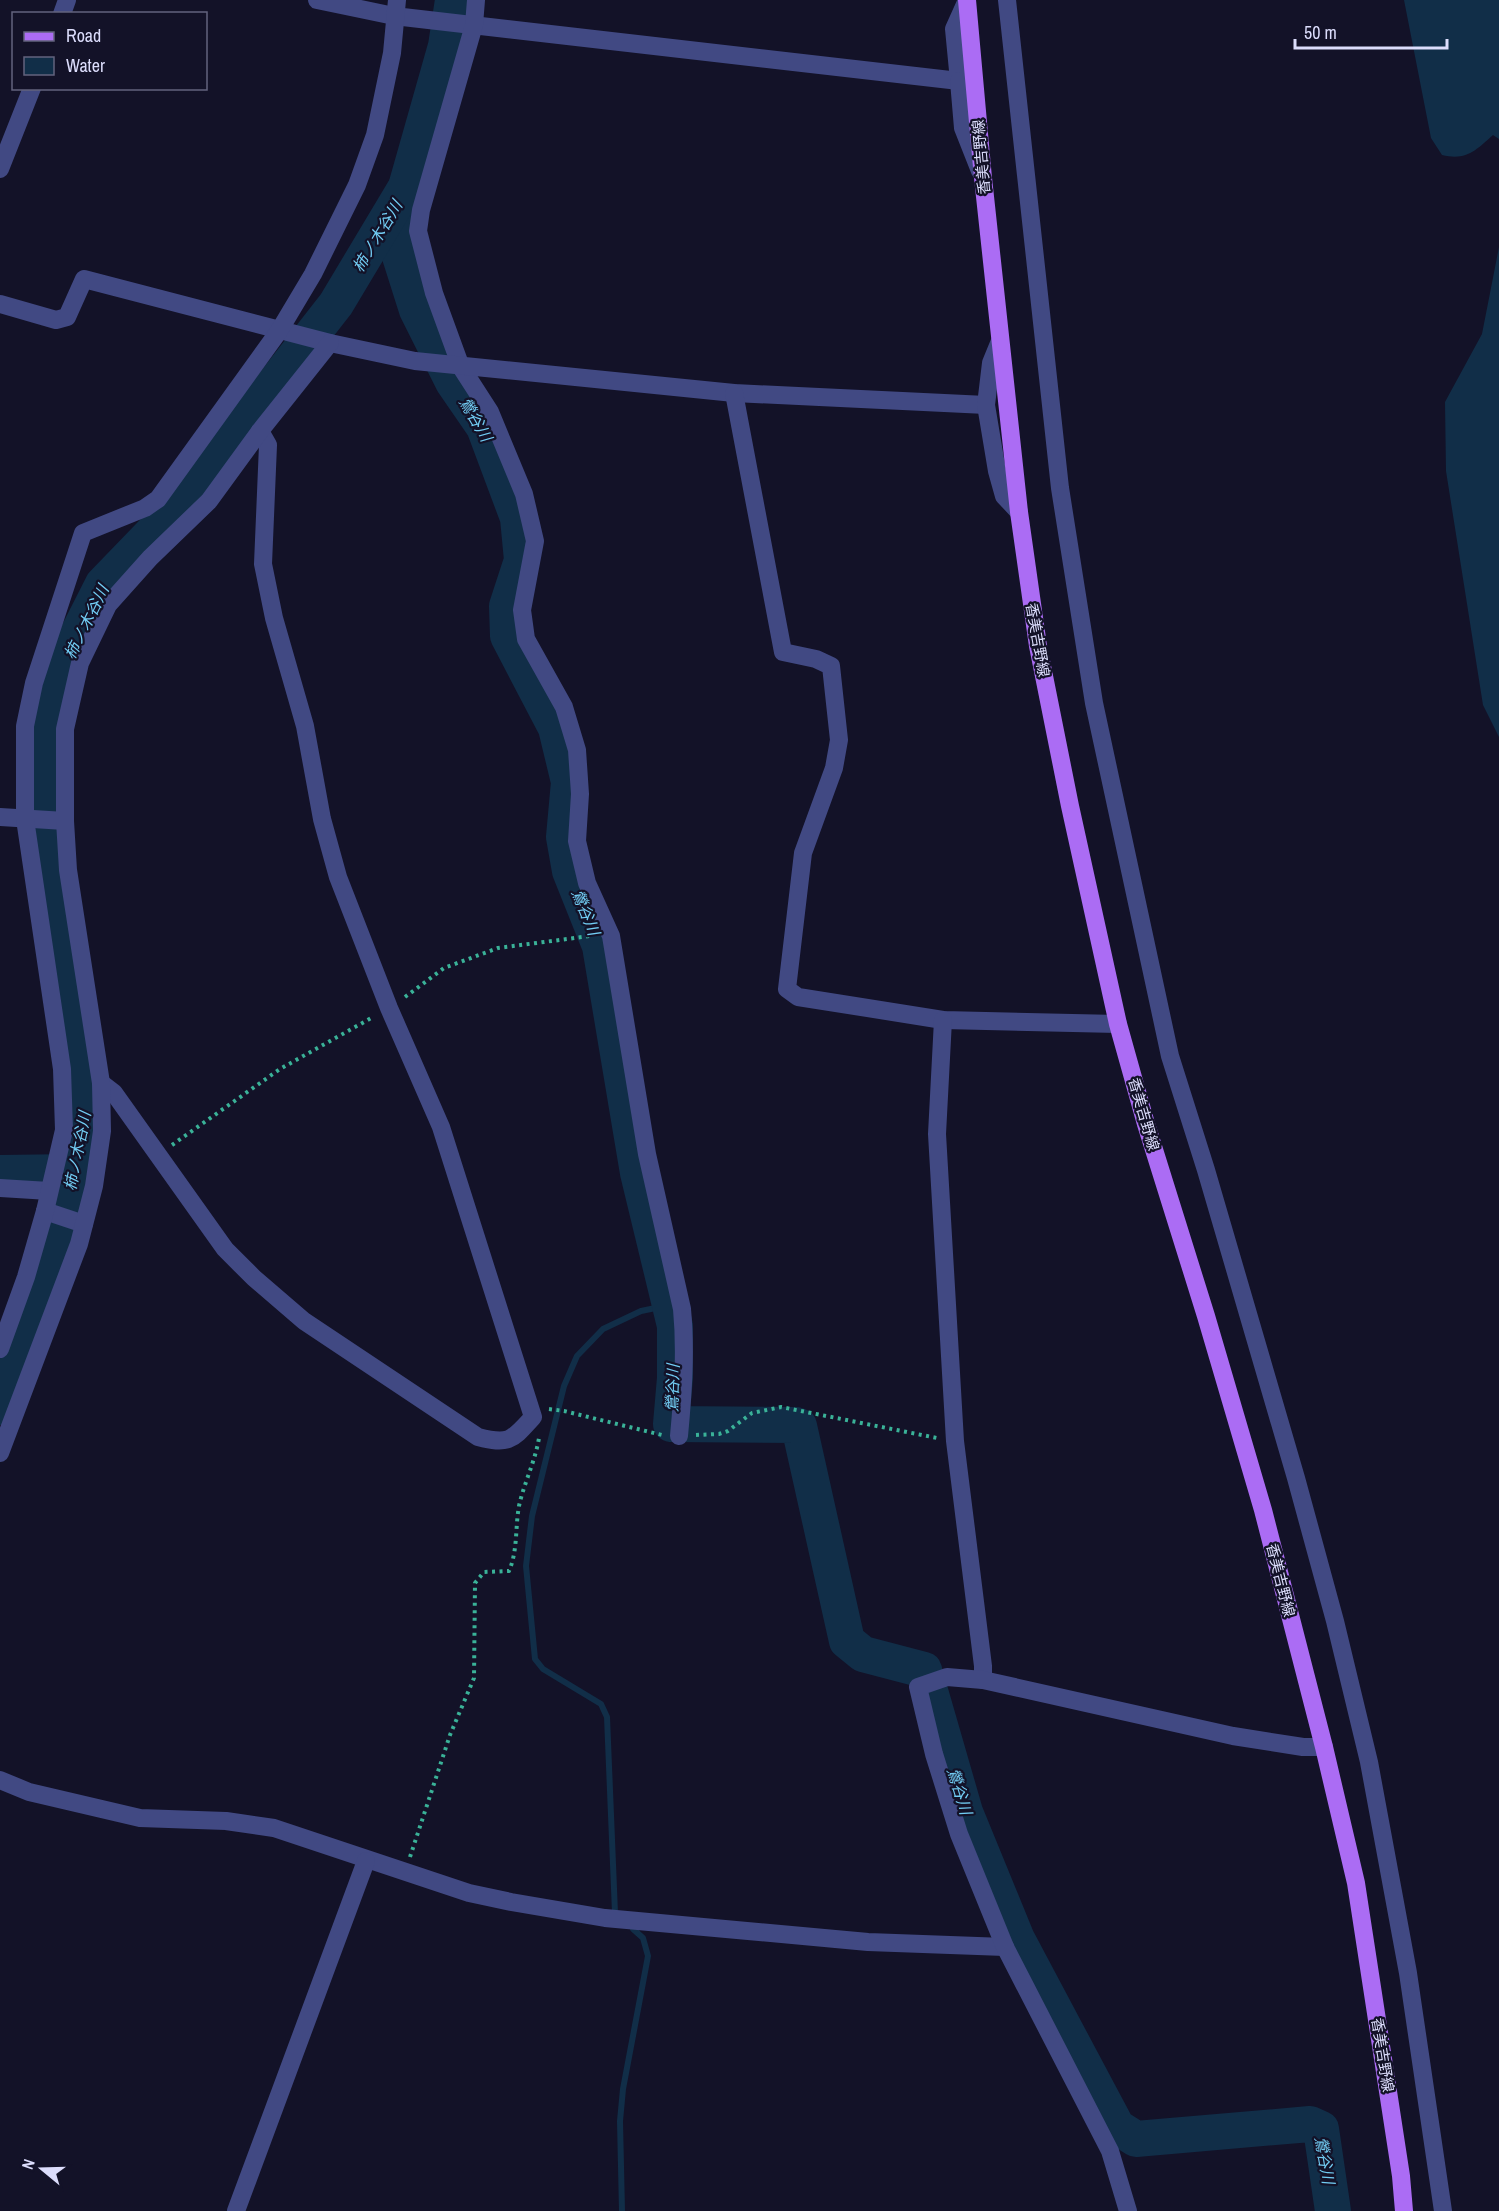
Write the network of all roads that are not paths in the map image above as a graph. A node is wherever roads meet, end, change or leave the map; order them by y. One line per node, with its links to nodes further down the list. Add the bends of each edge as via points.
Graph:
1 (317, 0): 5 (street)
2 (476, 0): 6 (street)
3 (968, 0): 7 (street, via 954,29); 10 (main road, 香美吉野線)
4 (1007, 0): 41 (street, via 1060,488 1094,703 1170,1056 1296,1478 1369,1762 1408,1973)
5 (398, 11): 6 (street); 12 (street, via 375,135 357,185 313,274)
6 (470, 25): 7 (street); 15 (street, via 418,231)
7 (959, 81): 10 (street, via 963,128)
8 (31, 90): 9 (street)
9 (0, 169)
10 (983, 178): 13 (main road, 香美吉野線)
11 (0, 304): 12 (street, via 56,320 67,317 84,279)
12 (279, 331): 14 (street); 21 (street, via 158,499 146,508 83,533 34,683 25,726)
13 (1000, 341): 17 (street, via 991,363); 19 (main road, 香美吉野線)
14 (325, 342): 15 (street); 18 (street)
15 (457, 366): 16 (street); 31 (street, via 494,423 524,494 535,541 522,610 526,639 564,707 577,750 577,841 587,883 611,936 647,1155 682,1309 684,1386)
16 (734, 393): 17 (street); 23 (street, via 783,652 831,666 839,740 834,768 803,853 787,989 798,997)
17 (986, 405): 19 (street, via 1004,495)
18 (260, 431): 22 (street, via 209,501 108,605 80,663 65,729); 25 (street, via 268,445 263,564 305,726 322,819 338,877 441,1127 533,1417 514,1438 496,1441 478,1437 304,1321 225,1249 114,1093)
19 (1019, 512): 24 (main road, 香美吉野線, via 1038,645)
20 (0, 817): 21 (street)
21 (29, 819): 22 (street); 26 (street, via 62,1068 64,1130)
22 (62, 821): 25 (street)
23 (943, 1020): 24 (street); 33 (street, via 937,1134 955,1441)
24 (1118, 1024): 34 (main road, 香美吉野線, via 1263,1510)
25 (101, 1083): 29 (street, via 102,1131 94,1186)
26 (52, 1179): 27 (street); 28 (street)
27 (0, 1188)
28 (49, 1212): 29 (street); 30 (street)
29 (80, 1223): 32 (street, via 79,1244)
30 (0, 1349)
31 (680, 1427)
32 (0, 1453)
33 (984, 1680): 34 (street, via 1233,1736); 37 (street, via 947,1677 918,1687 959,1834)
34 (1324, 1747): 40 (main road, 香美吉野線, via 1356,1883)
35 (0, 1780): 36 (street, via 29,1792 140,1818 226,1821 274,1828)
36 (366, 1861): 37 (street, via 468,1893 605,1918 868,1942); 38 (street)
37 (1005, 1947): 39 (street, via 1110,2151)
38 (236, 2211)
39 (1128, 2211)
40 (1404, 2211)
41 (1443, 2211)

